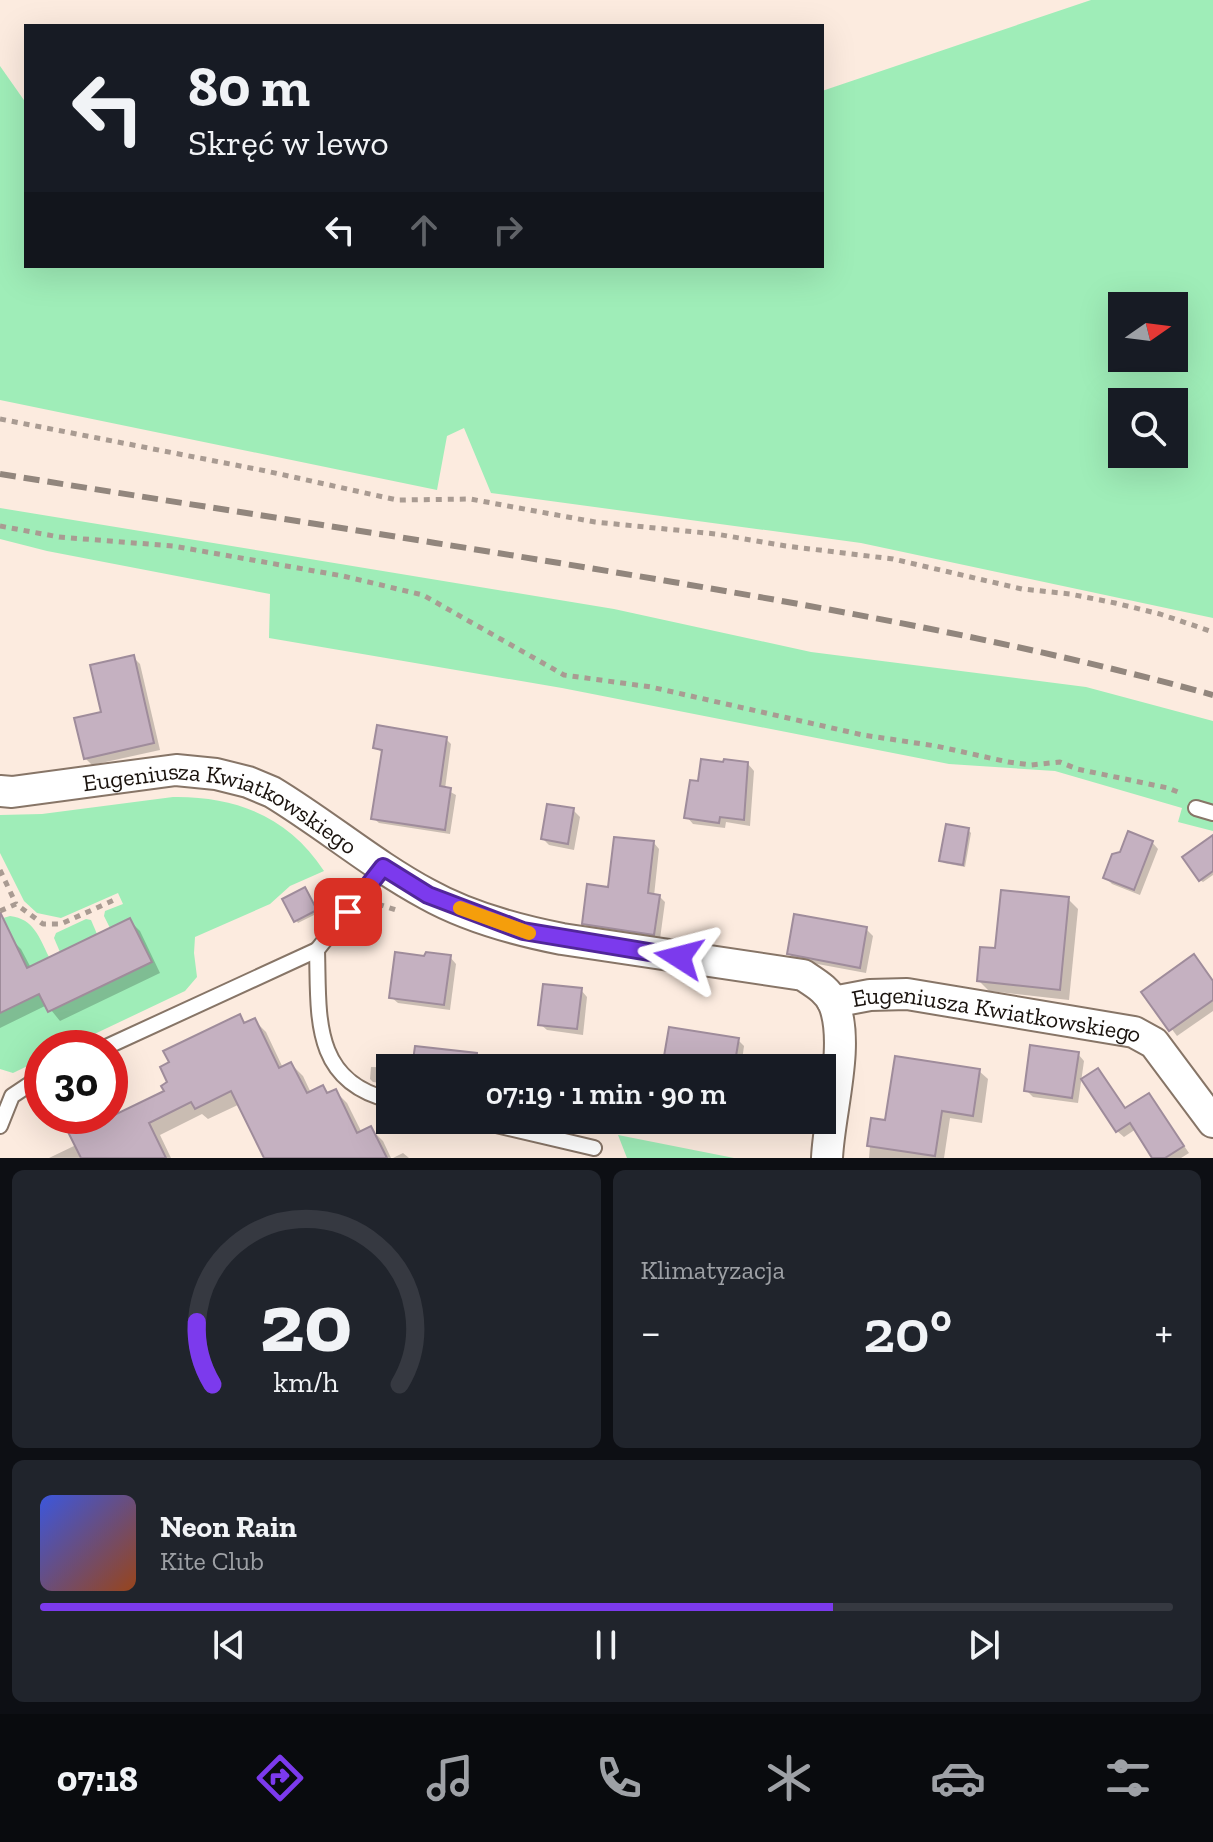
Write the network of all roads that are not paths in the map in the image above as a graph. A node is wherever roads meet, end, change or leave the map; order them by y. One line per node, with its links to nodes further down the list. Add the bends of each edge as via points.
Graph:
1 (0, 791): 4 (street, Eugeniusza Kwiatkowskiego, via 176,770 216,774 272,792)
2 (1196, 808): 3 (lane)
3 (1213, 813)
4 (383, 867): 5 (lane); 6 (street, Eugeniusza Kwiatkowskiego, via 428,895 523,931 803,975)
5 (317, 950): 7 (lane); 9 (lane, via 327,1053 348,1082)
6 (833, 1002): 10 (street, Eugeniusza Kwiatkowskiego, via 907,994 1134,1032 1154,1043); 14 (street, Eugeniusza Kwiatkowskiego, via 841,1041)
7 (128, 1037)
8 (24, 1088): 11 (lane, via 12,1096)
9 (376, 1096)
10 (1213, 1122)
11 (0, 1126)
12 (534, 1134): 13 (lane)
13 (594, 1148)
14 (827, 1158)

